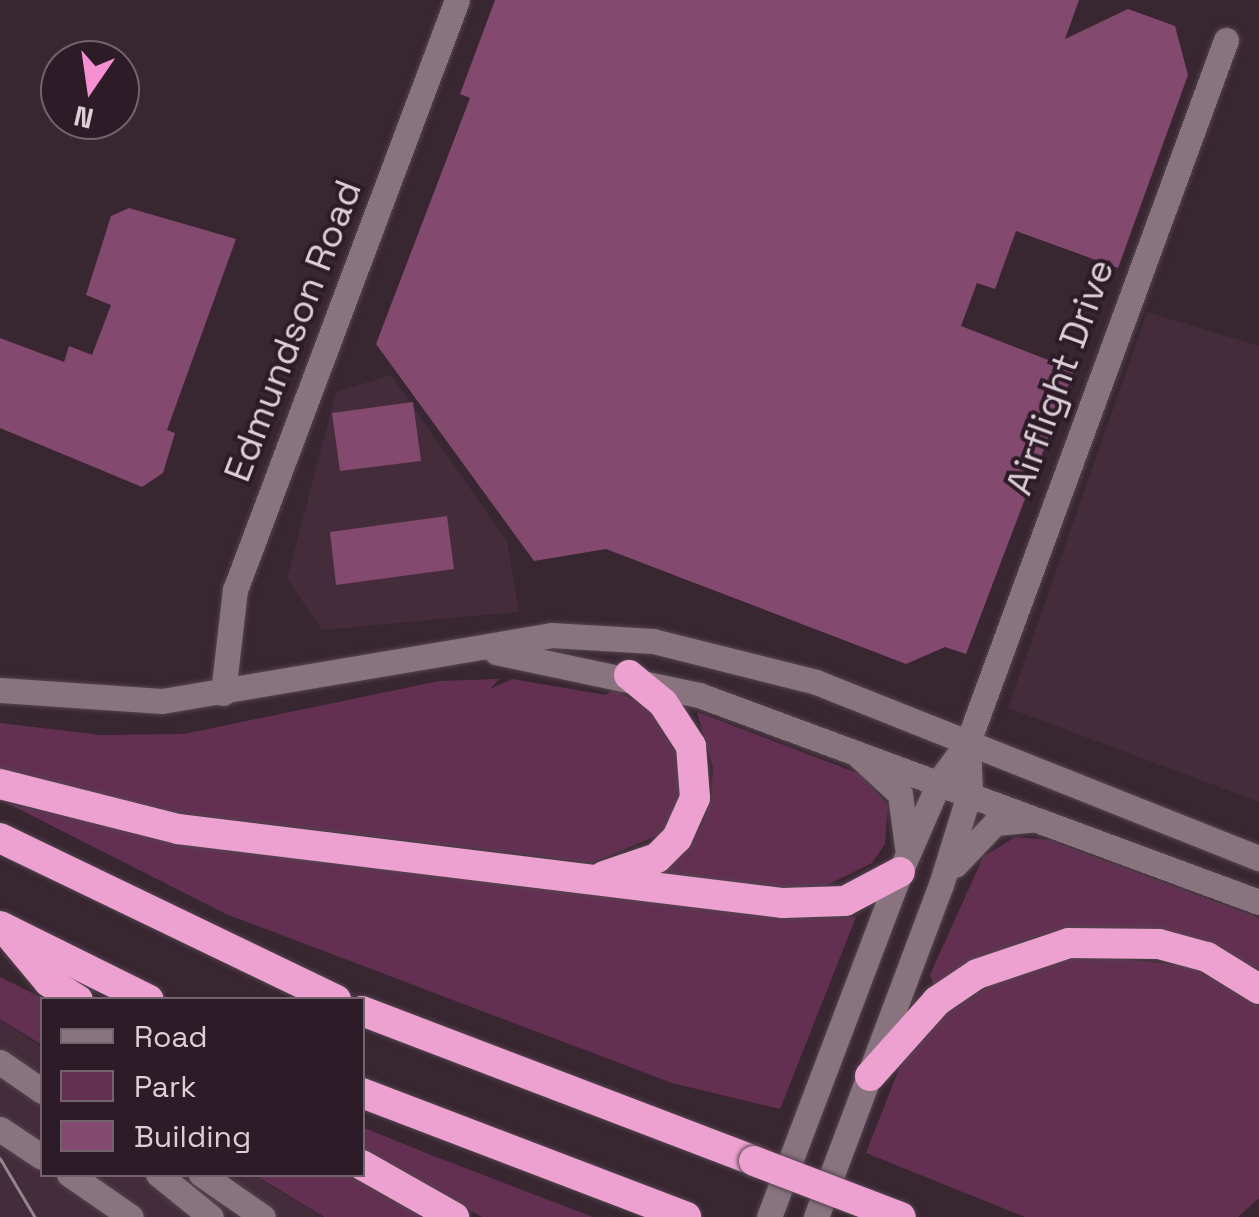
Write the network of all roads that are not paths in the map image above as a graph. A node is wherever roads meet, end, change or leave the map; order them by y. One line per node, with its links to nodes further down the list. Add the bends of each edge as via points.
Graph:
1 (458, 0): 6 (street, Edmundson Road, via 234,590)
2 (1226, 40): 7 (street, Airflight Drive)
3 (486, 650): 4 (street); 6 (street); 7 (street, via 550,635 695,646 816,682)
4 (629, 675): 8 (street); 16 (highway, via 663,703 691,746 695,798 677,838 656,858)
5 (0, 690): 6 (street, via 96,702)
6 (223, 693)
7 (968, 742): 9 (street, Airflight Drive); 11 (street, Airflight Drive); 14 (street)
8 (846, 744): 9 (street); 15 (street, via 900,794)
9 (940, 780): 11 (street); 15 (street, Airflight Drive)
10 (0, 784): 16 (highway, via 178,828)
11 (970, 791): 12 (street); 17 (street, Airflight Drive)
12 (1046, 820): 17 (street, via 995,824 976,837); 18 (street)
13 (0, 838): 23 (highway)
14 (1259, 858)
15 (903, 864): 16 (highway, via 865,893 819,905); 40 (street, Airflight Drive)
16 (592, 879)
17 (941, 886): 26 (street, Airflight Drive)
18 (1259, 902)
19 (2, 928): 21 (highway, via 48,982); 22 (highway)
20 (1259, 988): 26 (highway, via 1207,958 1159,944 1069,943 977,974 937,1001)
21 (73, 997)
22 (143, 997)
23 (330, 997)
24 (365, 1011): 42 (highway, bridge)
25 (0, 1062): 27 (street)
26 (870, 1076): 41 (street, Airflight Drive)
27 (40, 1090)
28 (365, 1094): 39 (highway)
29 (0, 1129): 30 (street)
30 (40, 1156)
31 (365, 1167): 38 (highway)
32 (73, 1177): 35 (street)
33 (162, 1177): 36 (street)
34 (206, 1177): 37 (street)
35 (131, 1217)
36 (211, 1217)
37 (263, 1217)
38 (454, 1217)
39 (686, 1217)
40 (769, 1217)
41 (816, 1217)
42 (901, 1217)

